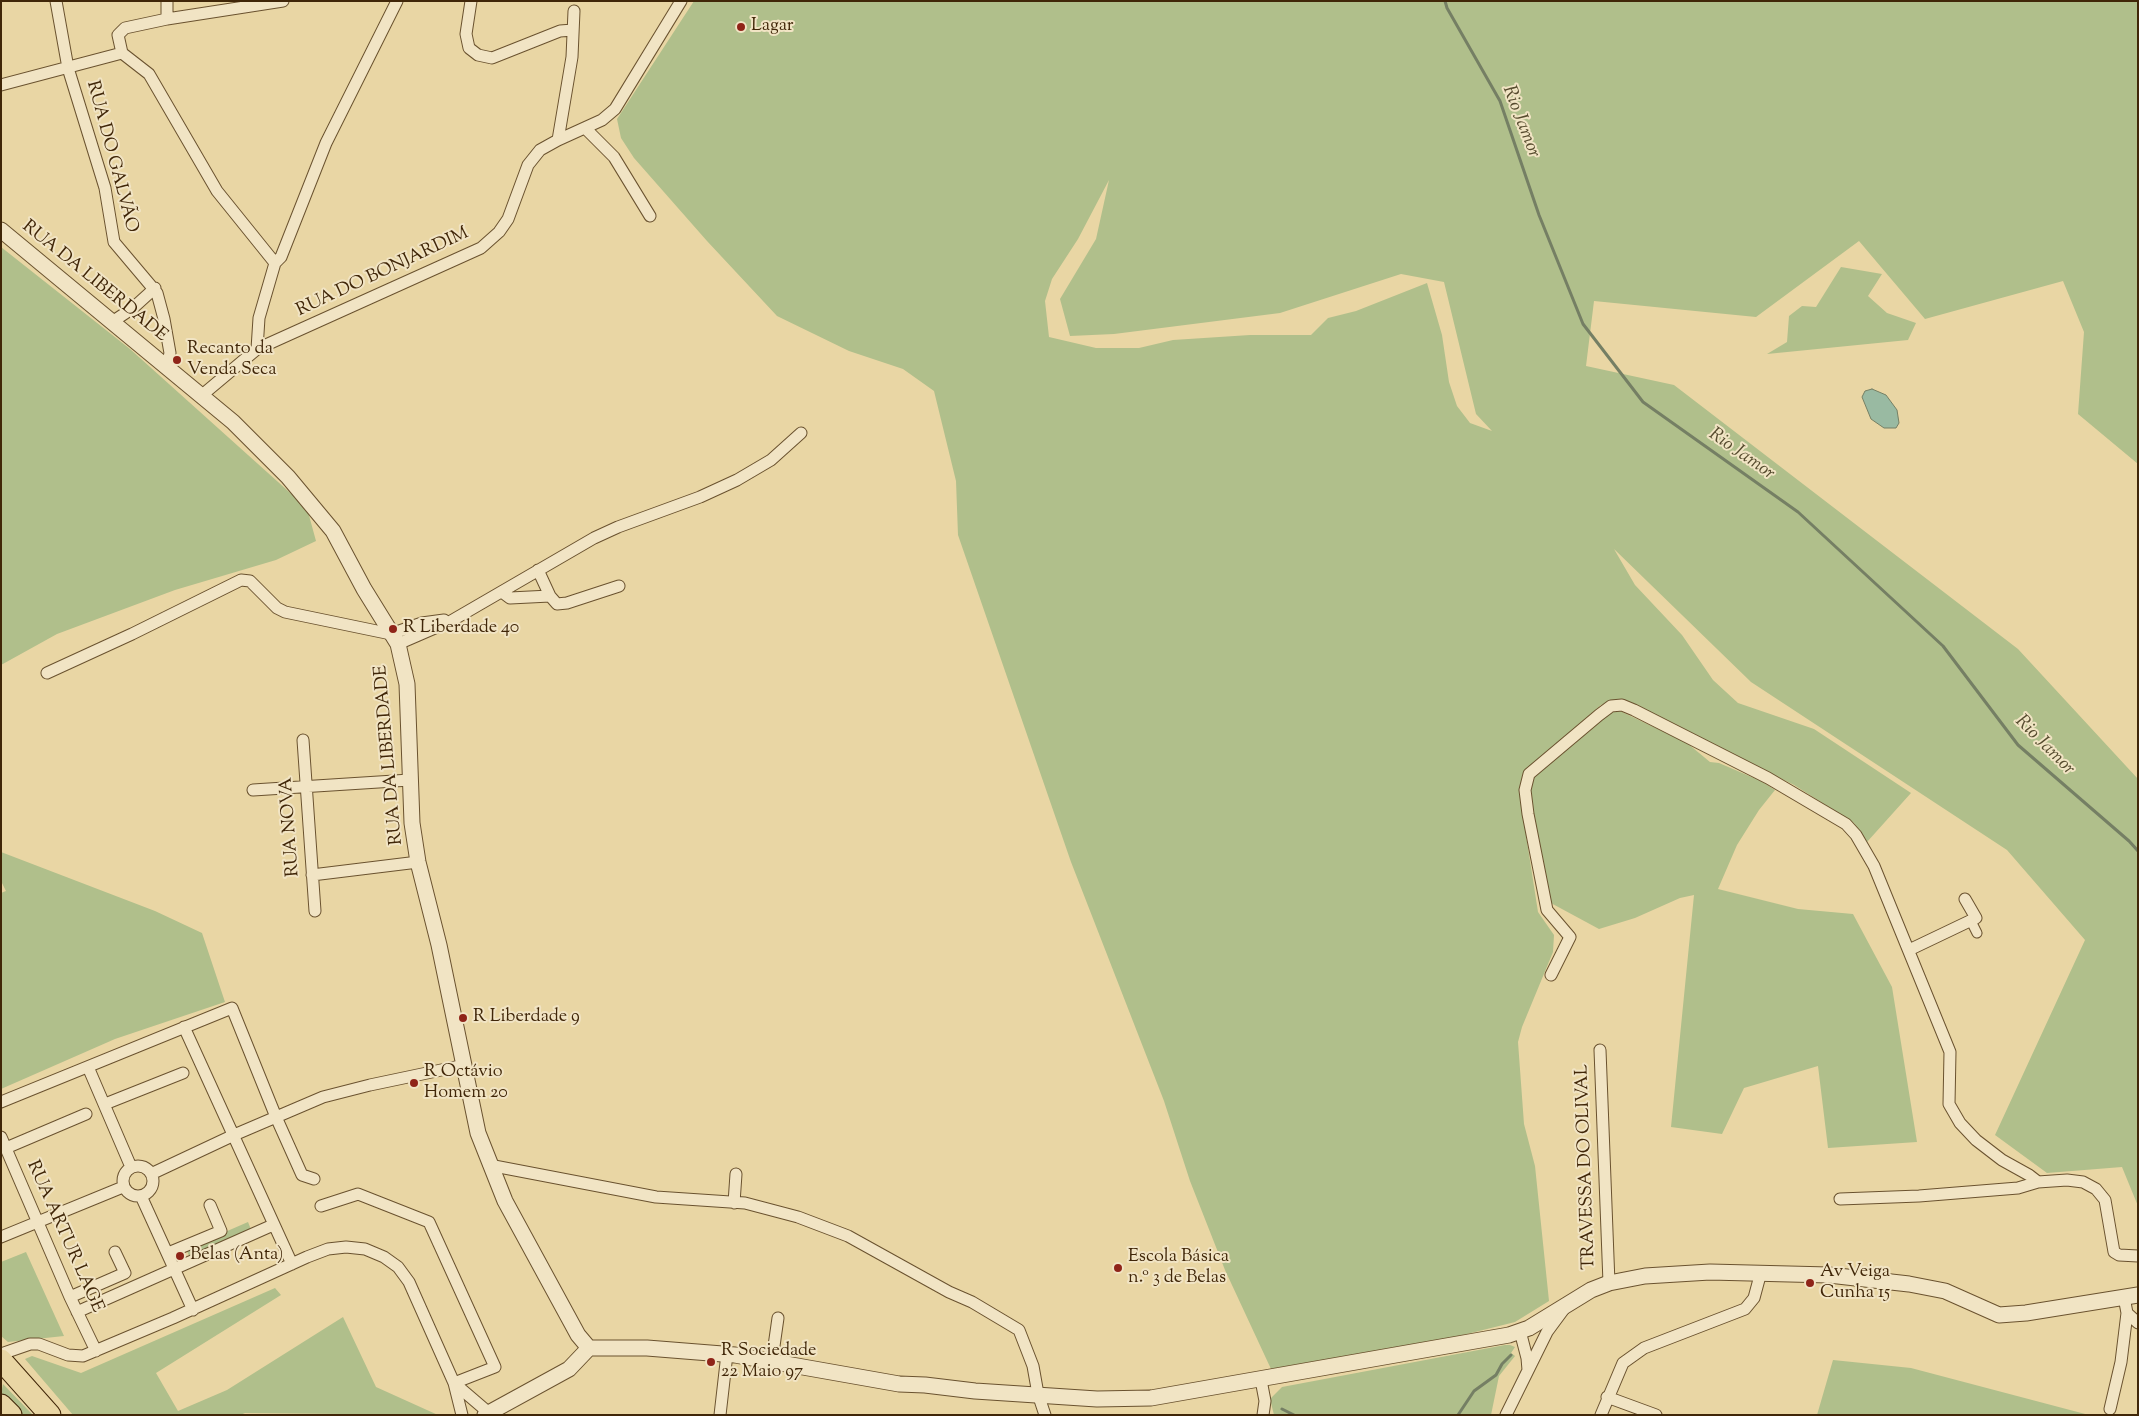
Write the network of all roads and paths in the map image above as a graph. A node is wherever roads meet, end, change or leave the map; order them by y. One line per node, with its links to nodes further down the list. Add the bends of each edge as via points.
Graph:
1 (56, 1): 11 (street, RUA DO GALVÃO)
2 (167, 1): 8 (street)
3 (283, 1): 8 (street)
4 (397, 1): 17 (street, via 326,143 281,256)
5 (471, 1): 9 (street, via 466,34 469,48 478,55 492,58 560,31)
6 (681, 1): 13 (street, RUA DO BONJARDIM, via 615,109)
7 (574, 11): 9 (street)
8 (167, 19): 10 (street, via 125,28 118,35)
9 (573, 30): 14 (street, via 572,56)
10 (122, 53): 11 (street); 17 (street, via 148,74 217,191)
11 (68, 68): 12 (street); 18 (street, RUA DO GALVÃO, via 105,188 114,242)
12 (1, 85)
13 (585, 128): 14 (street, RUA DO BONJARDIM); 15 (street, via 614,157)
14 (558, 140): 20 (street, RUA DO BONJARDIM, via 540,150 528,165 508,219 481,248)
15 (650, 216)
16 (1, 230): 19 (street, RUA DA LIBERDADE)
17 (275, 263): 20 (street, via 258,318)
18 (154, 288): 19 (street); 21 (street, RUA DO GALVÃO, via 170,353)
19 (112, 322): 21 (street, RUA DA LIBERDADE)
20 (258, 349): 22 (street, RUA DO BONJARDIM)
21 (167, 366): 22 (street, RUA DA LIBERDADE)
22 (201, 396): 28 (street, RUA DA LIBERDADE, via 233,422 288,477 333,531)
23 (801, 433): 24 (street, via 771,460 737,480 611,530)
24 (538, 570): 26 (street); 27 (street)
25 (619, 586): 27 (street, via 567,604 557,604)
26 (502, 592): 27 (street, via 510,598); 28 (street, via 455,618 422,623)
27 (550, 596)
28 (395, 639): 29 (street, via 285,612 250,581 241,580); 31 (street, RUA DA LIBERDADE, via 407,684)
29 (47, 673)
30 (303, 740): 32 (street, RUA NOVA)
31 (410, 780): 32 (street); 34 (street, RUA DA LIBERDADE)
32 (305, 787): 33 (street); 35 (street, RUA NOVA)
33 (253, 790)
34 (418, 862): 35 (street); 44 (street, RUA DA LIBERDADE)
35 (312, 875): 37 (street, RUA NOVA)
36 (1966, 899): 38 (street, via 1976,918)
37 (315, 911)
38 (1971, 921): 39 (street); 40 (street)
39 (1977, 932)
40 (1910, 950): 41 (street, via 1874,866 1846,824 1768,778 1622,705 1612,706 1599,715 1529,774 1525,790 1528,814 1547,910 1570,937); 59 (street, via 1950,1052 1949,1104 1960,1123 1976,1140)
41 (1551, 975)
42 (184, 1027): 45 (street); 50 (street, via 232,1008); 51 (street)
43 (1600, 1050): 75 (street, TRAVESSA DO OLIVAL)
44 (465, 1065): 50 (street, via 323,1097); 54 (street, RUA DA LIBERDADE, via 478,1133)
45 (88, 1067): 47 (street); 48 (street)
46 (183, 1073): 48 (street)
47 (1, 1102)
48 (105, 1104): 55 (street)
49 (86, 1114): 53 (street)
50 (276, 1117): 51 (street); 58 (street, via 302,1175)
51 (234, 1135): 56 (street); 67 (street)
52 (1, 1137): 53 (street, RUA ARTUR LAGE)
53 (6, 1148): 66 (street, RUA ARTUR LAGE)
54 (490, 1165): 63 (street, via 656,1196); 85 (street, RUA DA LIBERDADE, via 505,1201 550,1285 578,1335)
55 (131, 1167): 56 (street, via 142,1166); 60 (street, via 123,1176)
56 (151, 1174): 61 (street, via 152,1188)
57 (736, 1174): 63 (street)
58 (314, 1179)
59 (2038, 1182): 62 (street, via 2018,1188); 71 (street, via 2067,1180 2083,1182 2096,1189 2105,1200 2114,1252)
60 (123, 1187): 61 (street, via 130,1195); 66 (street)
61 (141, 1196): 70 (street)
62 (1840, 1199)
63 (734, 1202): 94 (street, via 798,1217 848,1236 1019,1330 1034,1366)
64 (210, 1205): 70 (street, via 221,1231)
65 (321, 1206): 93 (street, via 358,1194 429,1222 495,1367)
66 (38, 1222): 68 (street); 77 (street, RUA ARTUR LAGE)
67 (273, 1225): 72 (street); 73 (street)
68 (1, 1237)
69 (115, 1252): 77 (street, via 125,1273)
70 (168, 1253): 73 (street)
71 (2138, 1256)
72 (292, 1264): 79 (street); 93 (street, via 328,1248 346,1247 365,1248 398,1267 409,1282)
73 (174, 1268): 79 (street); 80 (street)
74 (1761, 1272): 75 (street, via 1645,1276); 76 (street, via 1829,1275 1908,1284 1944,1291 1999,1315); 95 (street, via 1754,1298 1745,1308 1644,1348 1622,1363)
75 (1609, 1283): 78 (street)
76 (2131, 1296): 81 (street)
77 (70, 1297): 80 (street, RUA ARTUR LAGE)
78 (1569, 1302): 84 (street); 87 (street, via 1546,1332)
79 (192, 1310): 86 (street)
80 (77, 1312): 86 (street, RUA ARTUR LAGE)
81 (2127, 1313): 83 (street); 97 (street, via 2121,1362)
82 (778, 1318): 90 (street)
83 (2138, 1323)
84 (1524, 1330): 87 (street, via 1536,1340); 91 (street); 92 (street)
85 (589, 1348): 88 (street, via 647,1348); 98 (street, via 569,1369)
86 (96, 1351): 89 (street, via 76,1357 30,1344)
87 (1537, 1353): 91 (street)
88 (727, 1354): 90 (street); 102 (street)
89 (3, 1360): 100 (highway)
90 (772, 1360): 94 (street, via 899,1384)
91 (1528, 1370): 105 (street)
92 (1261, 1380): 94 (street, via 1152,1398); 104 (street)
93 (454, 1383): 98 (street); 101 (street)
94 (1038, 1394): 103 (street)
95 (1607, 1397): 106 (street); 107 (street)
96 (1, 1405): 99 (highway)
97 (2110, 1409)
98 (488, 1414)
99 (11, 1415)
100 (50, 1415)
101 (462, 1415)
102 (720, 1415)
103 (1045, 1415)
104 (1263, 1415)
105 (1506, 1415)
106 (1601, 1415)
107 (1656, 1415)

